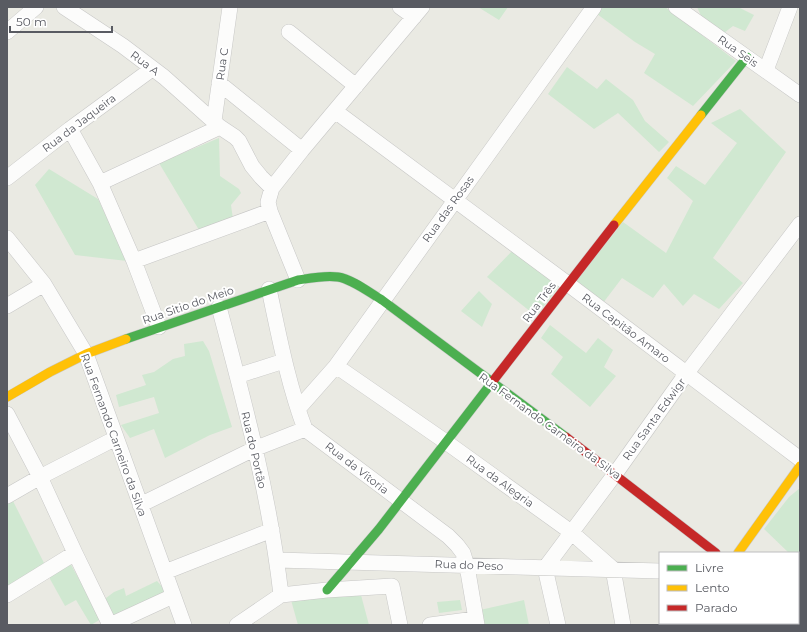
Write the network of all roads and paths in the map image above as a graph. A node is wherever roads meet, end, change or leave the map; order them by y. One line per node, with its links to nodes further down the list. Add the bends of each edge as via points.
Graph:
1 (36, 7): 10 (street)
2 (64, 7): 8 (street, Rua A)
3 (230, 7): 15 (street, Rua C)
4 (400, 7): 9 (street)
5 (594, 7): 25 (street, Rua das Rosas)
6 (790, 7): 14 (street)
7 (682, 9): 12 (street, Rua Seis)
8 (84, 12): 13 (street, Rua A)
9 (418, 12): 16 (street)
10 (7, 32)
11 (289, 32): 16 (street)
12 (747, 57): 14 (street, Rua Seis); 32 (street, Rua Três)
13 (152, 69): 19 (street, Rua A); 20 (street, Rua da Jaqueira)
14 (766, 70): 17 (street, Rua Seis)
15 (219, 83): 19 (street, Rua C); 21 (street)
16 (356, 86): 18 (street)
17 (800, 94)
18 (335, 111): 21 (street); 25 (street, Rua Capitão Amaro)
19 (217, 124): 23 (street); 24 (street, Rua A, via 239,141 252,166)
20 (70, 129): 22 (street, Rua da Jaqueira); 23 (street)
21 (302, 150): 24 (street)
22 (7, 178)
23 (100, 183): 29 (street)
24 (272, 188): 26 (street, via 268,202)
25 (454, 200): 32 (street, Rua Capitão Amaro); 34 (street, Rua das Rosas)
26 (270, 211): 29 (street); 30 (street)
27 (800, 224): 41 (street, Rua Santa Edwigr)
28 (7, 238): 31 (street, Rua Fernando Carneiro da Silva)
29 (134, 261): 37 (street)
30 (298, 280): 33 (street, Rua Sitio do Meio); 34 (street, Rua Sitio do Meio, via 340,277)
31 (44, 284): 35 (street); 38 (street, Rua Fernando Carneiro da Silva)
32 (568, 284): 41 (street, Rua Capitão Amaro); 43 (street, Rua Três)
33 (269, 289): 36 (street, Rua Sitio do Meio); 39 (street)
34 (382, 300): 40 (street, Rua das Rosas); 43 (street, Rua Fernando Carneiro da Silva)
35 (7, 306)
36 (219, 306): 37 (street, Rua Sitio do Meio); 42 (street, Rua do Portão)
37 (159, 327): 38 (street, Rua Sitio do Meio)
38 (86, 354): 44 (street, Rua Sitio do Meio); 48 (street, Rua Fernando Carneiro da Silva)
39 (284, 361): 42 (street); 45 (street)
40 (336, 366): 45 (street, Rua das Rosas); 49 (street, Rua da Alegria)
41 (686, 374): 51 (street, Rua Capitão Amaro); 53 (street, Rua Santa Edwigr)
42 (237, 376): 50 (street, Rua do Portão)
43 (492, 383): 49 (street, Rua Três); 53 (street, Rua Fernando Carneiro da Silva)
44 (7, 397)
45 (298, 409): 47 (street)
46 (7, 414): 54 (street)
47 (305, 429): 50 (street); 56 (street, Rua da Vitoria)
48 (116, 438): 54 (street); 57 (street, Rua Fernando Carneiro da Silva)
49 (446, 442): 56 (street, Rua Três); 59 (street, Rua da Alegria)
50 (254, 449): 57 (street); 58 (street, Rua do Portão)
51 (800, 459)
52 (800, 466): 61 (street)
53 (615, 474): 59 (street, Rua Santa Edwigr); 60 (street, Rua Fernando Carneiro da Silva)
54 (40, 477): 55 (street); 62 (street)
55 (7, 496)
56 (400, 501): 64 (street, Rua Três); 66 (street, Rua da Vitoria, via 457,545)
57 (140, 505): 70 (street, Rua Fernando Carneiro da Silva)
58 (272, 530): 63 (street, Rua do Portão); 70 (street)
59 (571, 532): 67 (street, Rua Santa Edwigr); 68 (street, Rua da Alegria)
60 (715, 552)
61 (739, 552)
62 (75, 553): 73 (street); 77 (street)
63 (277, 560): 64 (street, Rua do Peso); 74 (street, Rua do Portão)
64 (352, 562): 65 (street, Rua do Peso); 72 (street, Rua Três)
65 (384, 563): 66 (street, Rua do Peso); 71 (street)
66 (467, 566): 67 (street, Rua do Peso); 76 (street, Rua da Vitoria)
67 (545, 568): 68 (street, Rua do Peso); 82 (street)
68 (613, 569): 69 (street, Rua do Peso); 83 (street)
69 (659, 570)
70 (165, 572): 75 (street, Rua Fernando Carneiro da Silva)
71 (392, 586): 72 (street); 80 (street)
72 (327, 590): 74 (street)
73 (7, 595)
74 (282, 595): 79 (street)
75 (173, 596): 77 (street); 78 (street, Rua Fernando Carneiro da Silva)
76 (476, 622): 81 (street)
77 (110, 625)
78 (184, 625)
79 (237, 625)
80 (400, 625)
81 (430, 625)
82 (558, 625)
83 (624, 625)

